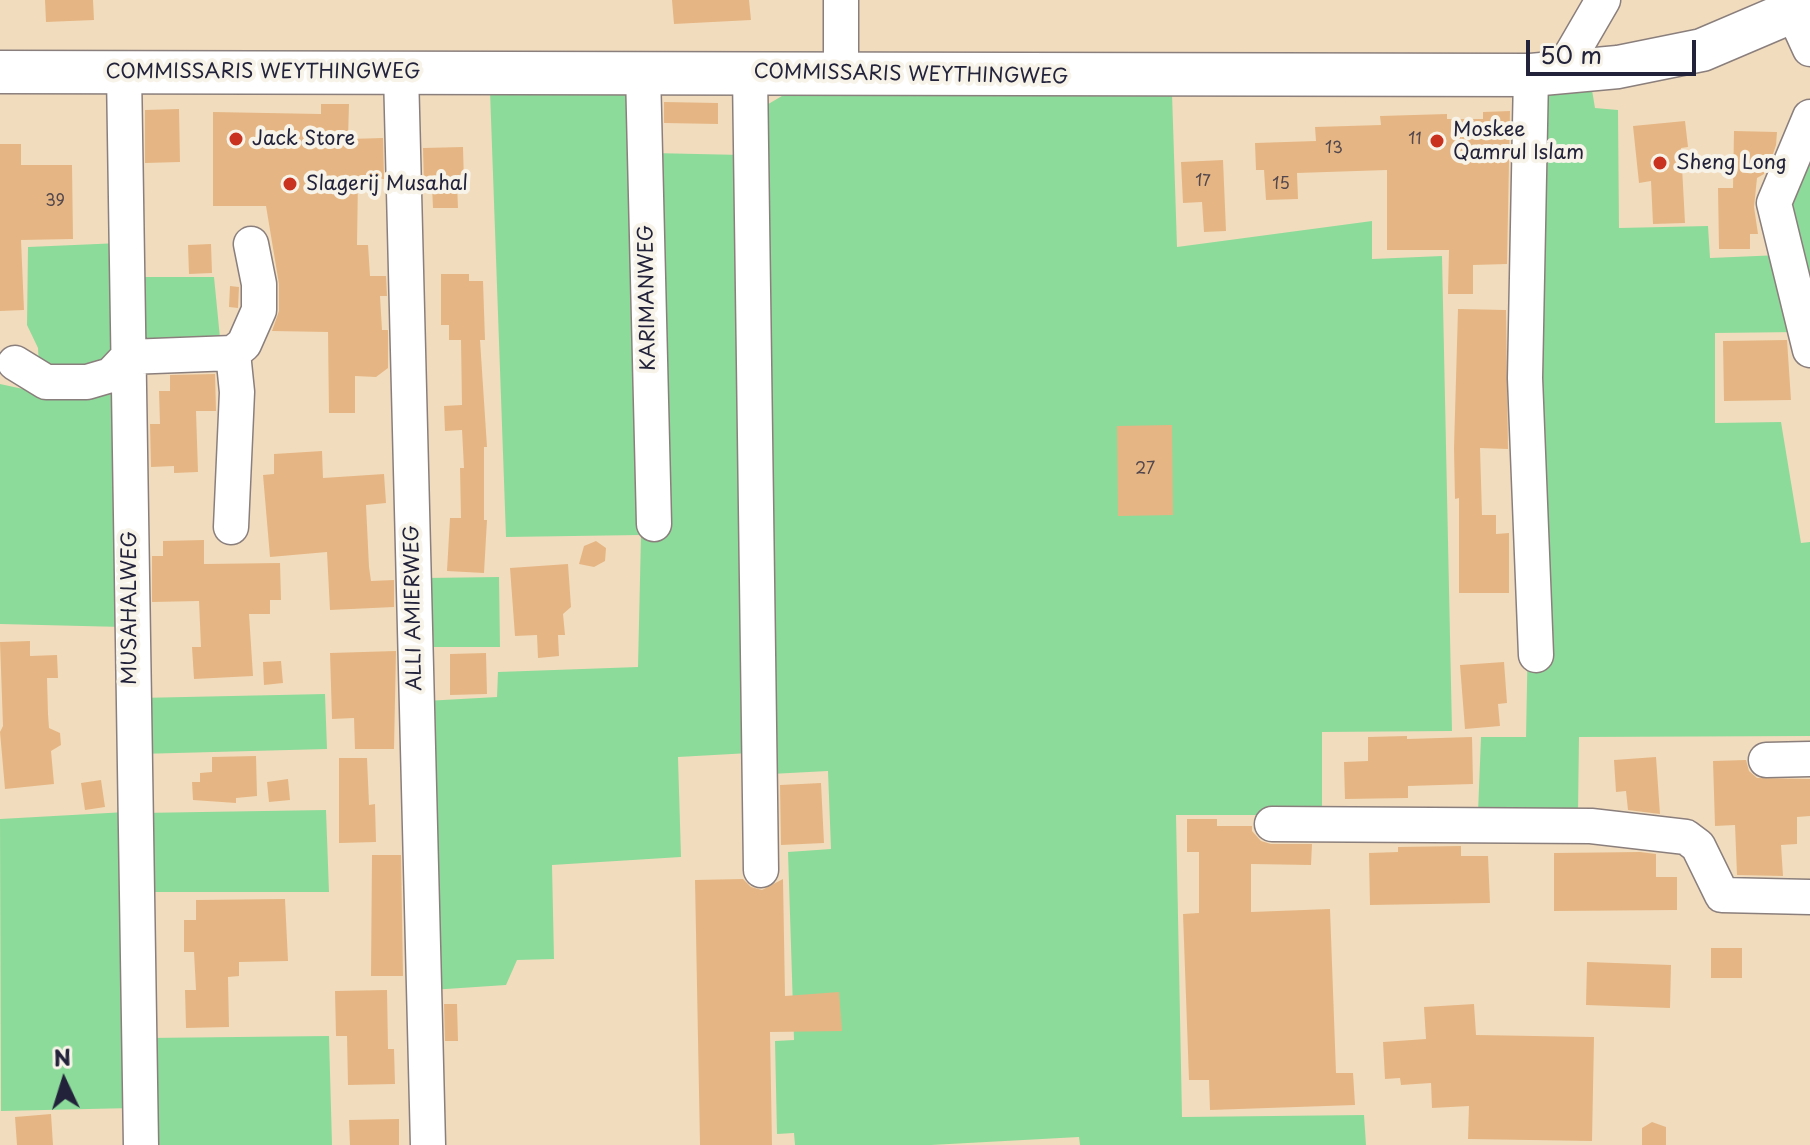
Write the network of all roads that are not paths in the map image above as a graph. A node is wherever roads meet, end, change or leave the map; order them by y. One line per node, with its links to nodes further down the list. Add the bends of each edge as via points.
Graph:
1 (841, 0): 10 (street)
2 (1603, 0): 11 (street)
3 (1802, 8): 4 (street); 11 (main road, COMMISSARIS WEYTHINGWEG, via 1702,50)
4 (1810, 49)
5 (0, 72): 6 (main road, COMMISSARIS WEYTHINGWEG)
6 (124, 72): 7 (main road, COMMISSARIS WEYTHINGWEG); 16 (street, MUSAHALWEG)
7 (401, 72): 8 (main road, COMMISSARIS WEYTHINGWEG); 27 (street, ALLI AMIERWEG)
8 (643, 72): 9 (main road, COMMISSARIS WEYTHINGWEG); 18 (street, KARIMANWEG)
9 (750, 73): 10 (main road, COMMISSARIS WEYTHINGWEG); 24 (street)
10 (841, 74): 11 (main road, COMMISSARIS WEYTHINGWEG)
11 (1545, 75): 20 (street, via 1525,378)
12 (1810, 117): 14 (street, via 1774,203)
13 (251, 244): 15 (street, via 259,310 244,344)
14 (1810, 350)
15 (233, 353): 16 (street); 19 (street, via 237,392)
16 (128, 357): 17 (street, via 111,375 87,382 46,382); 26 (street, MUSAHALWEG)
17 (15, 363)
18 (654, 524)
19 (231, 527)
20 (1536, 655)
21 (1810, 759): 22 (street)
22 (1766, 760)
23 (1272, 824): 25 (street, via 1591,826 1686,837 1698,846 1722,895)
24 (761, 870)
25 (1810, 897)
26 (141, 1145)
27 (428, 1145)

